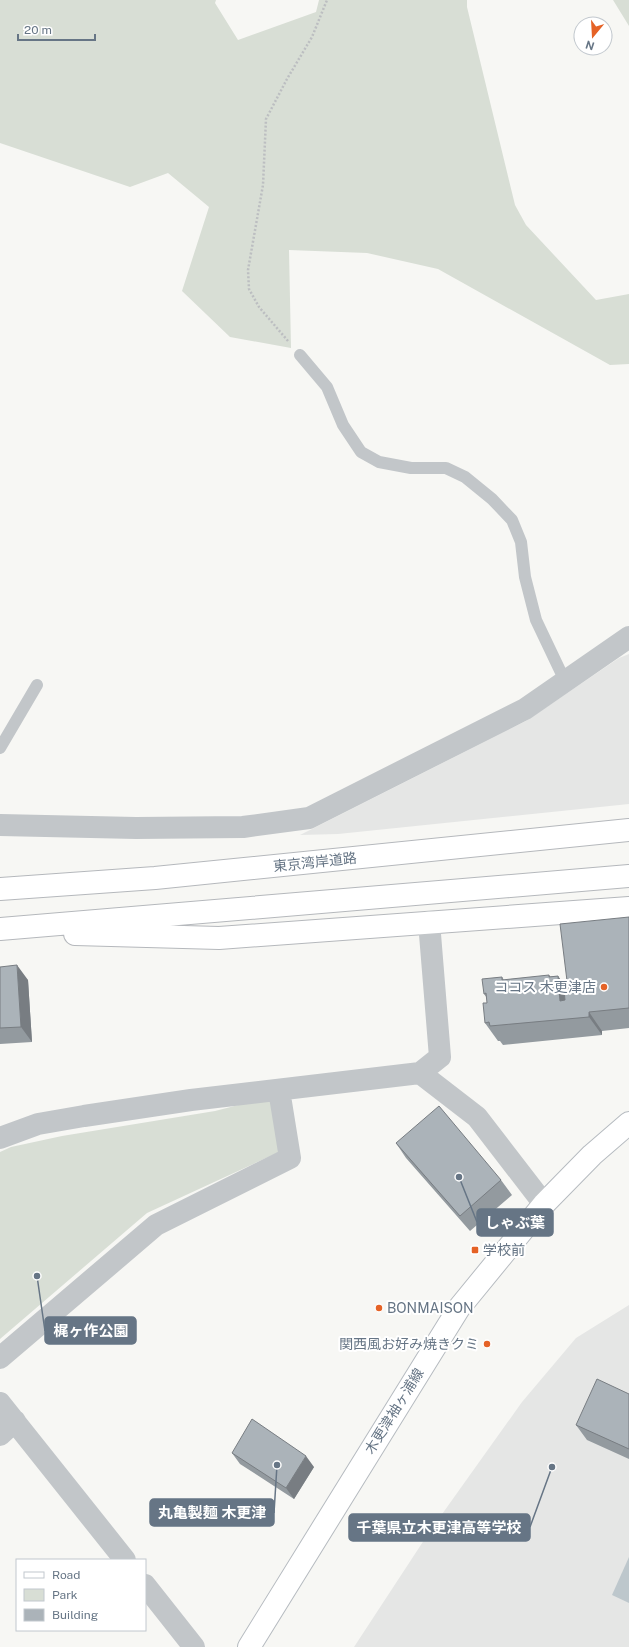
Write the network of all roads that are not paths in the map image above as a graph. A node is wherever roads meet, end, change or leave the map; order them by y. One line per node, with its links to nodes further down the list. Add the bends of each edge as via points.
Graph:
1 (300, 355): 3 (lane, via 327,387 343,425 361,452 379,462 411,468 446,468 465,477 512,520 522,542 525,577 536,620)
2 (629, 637): 3 (street)
3 (565, 681): 6 (street, via 525,709 309,818 243,827)
4 (37, 685): 5 (lane)
5 (0, 748)
6 (0, 825)
7 (629, 830): 9 (main road, 東京湾岸道路, via 154,878)
8 (629, 876): 12 (main road)
9 (0, 889)
10 (629, 908): 11 (main road)
11 (429, 922): 13 (main road, via 219,938); 14 (street, via 440,1057)
12 (0, 929)
13 (0, 932)
14 (420, 1073): 15 (street); 18 (street, via 478,1117)
15 (279, 1090): 17 (street, via 76,1117 38,1124); 19 (street, via 290,1158 156,1225)
16 (629, 1123): 18 (main road, 木更津袖ヶ浦線, via 592,1155)
17 (0, 1138)
18 (544, 1204): 25 (main road, 木更津袖ヶ浦線, via 459,1308)
19 (0, 1358)
20 (0, 1403): 21 (street)
21 (7, 1428): 22 (street)
22 (124, 1559)
23 (146, 1586): 24 (street)
24 (194, 1647)
25 (249, 1647)

